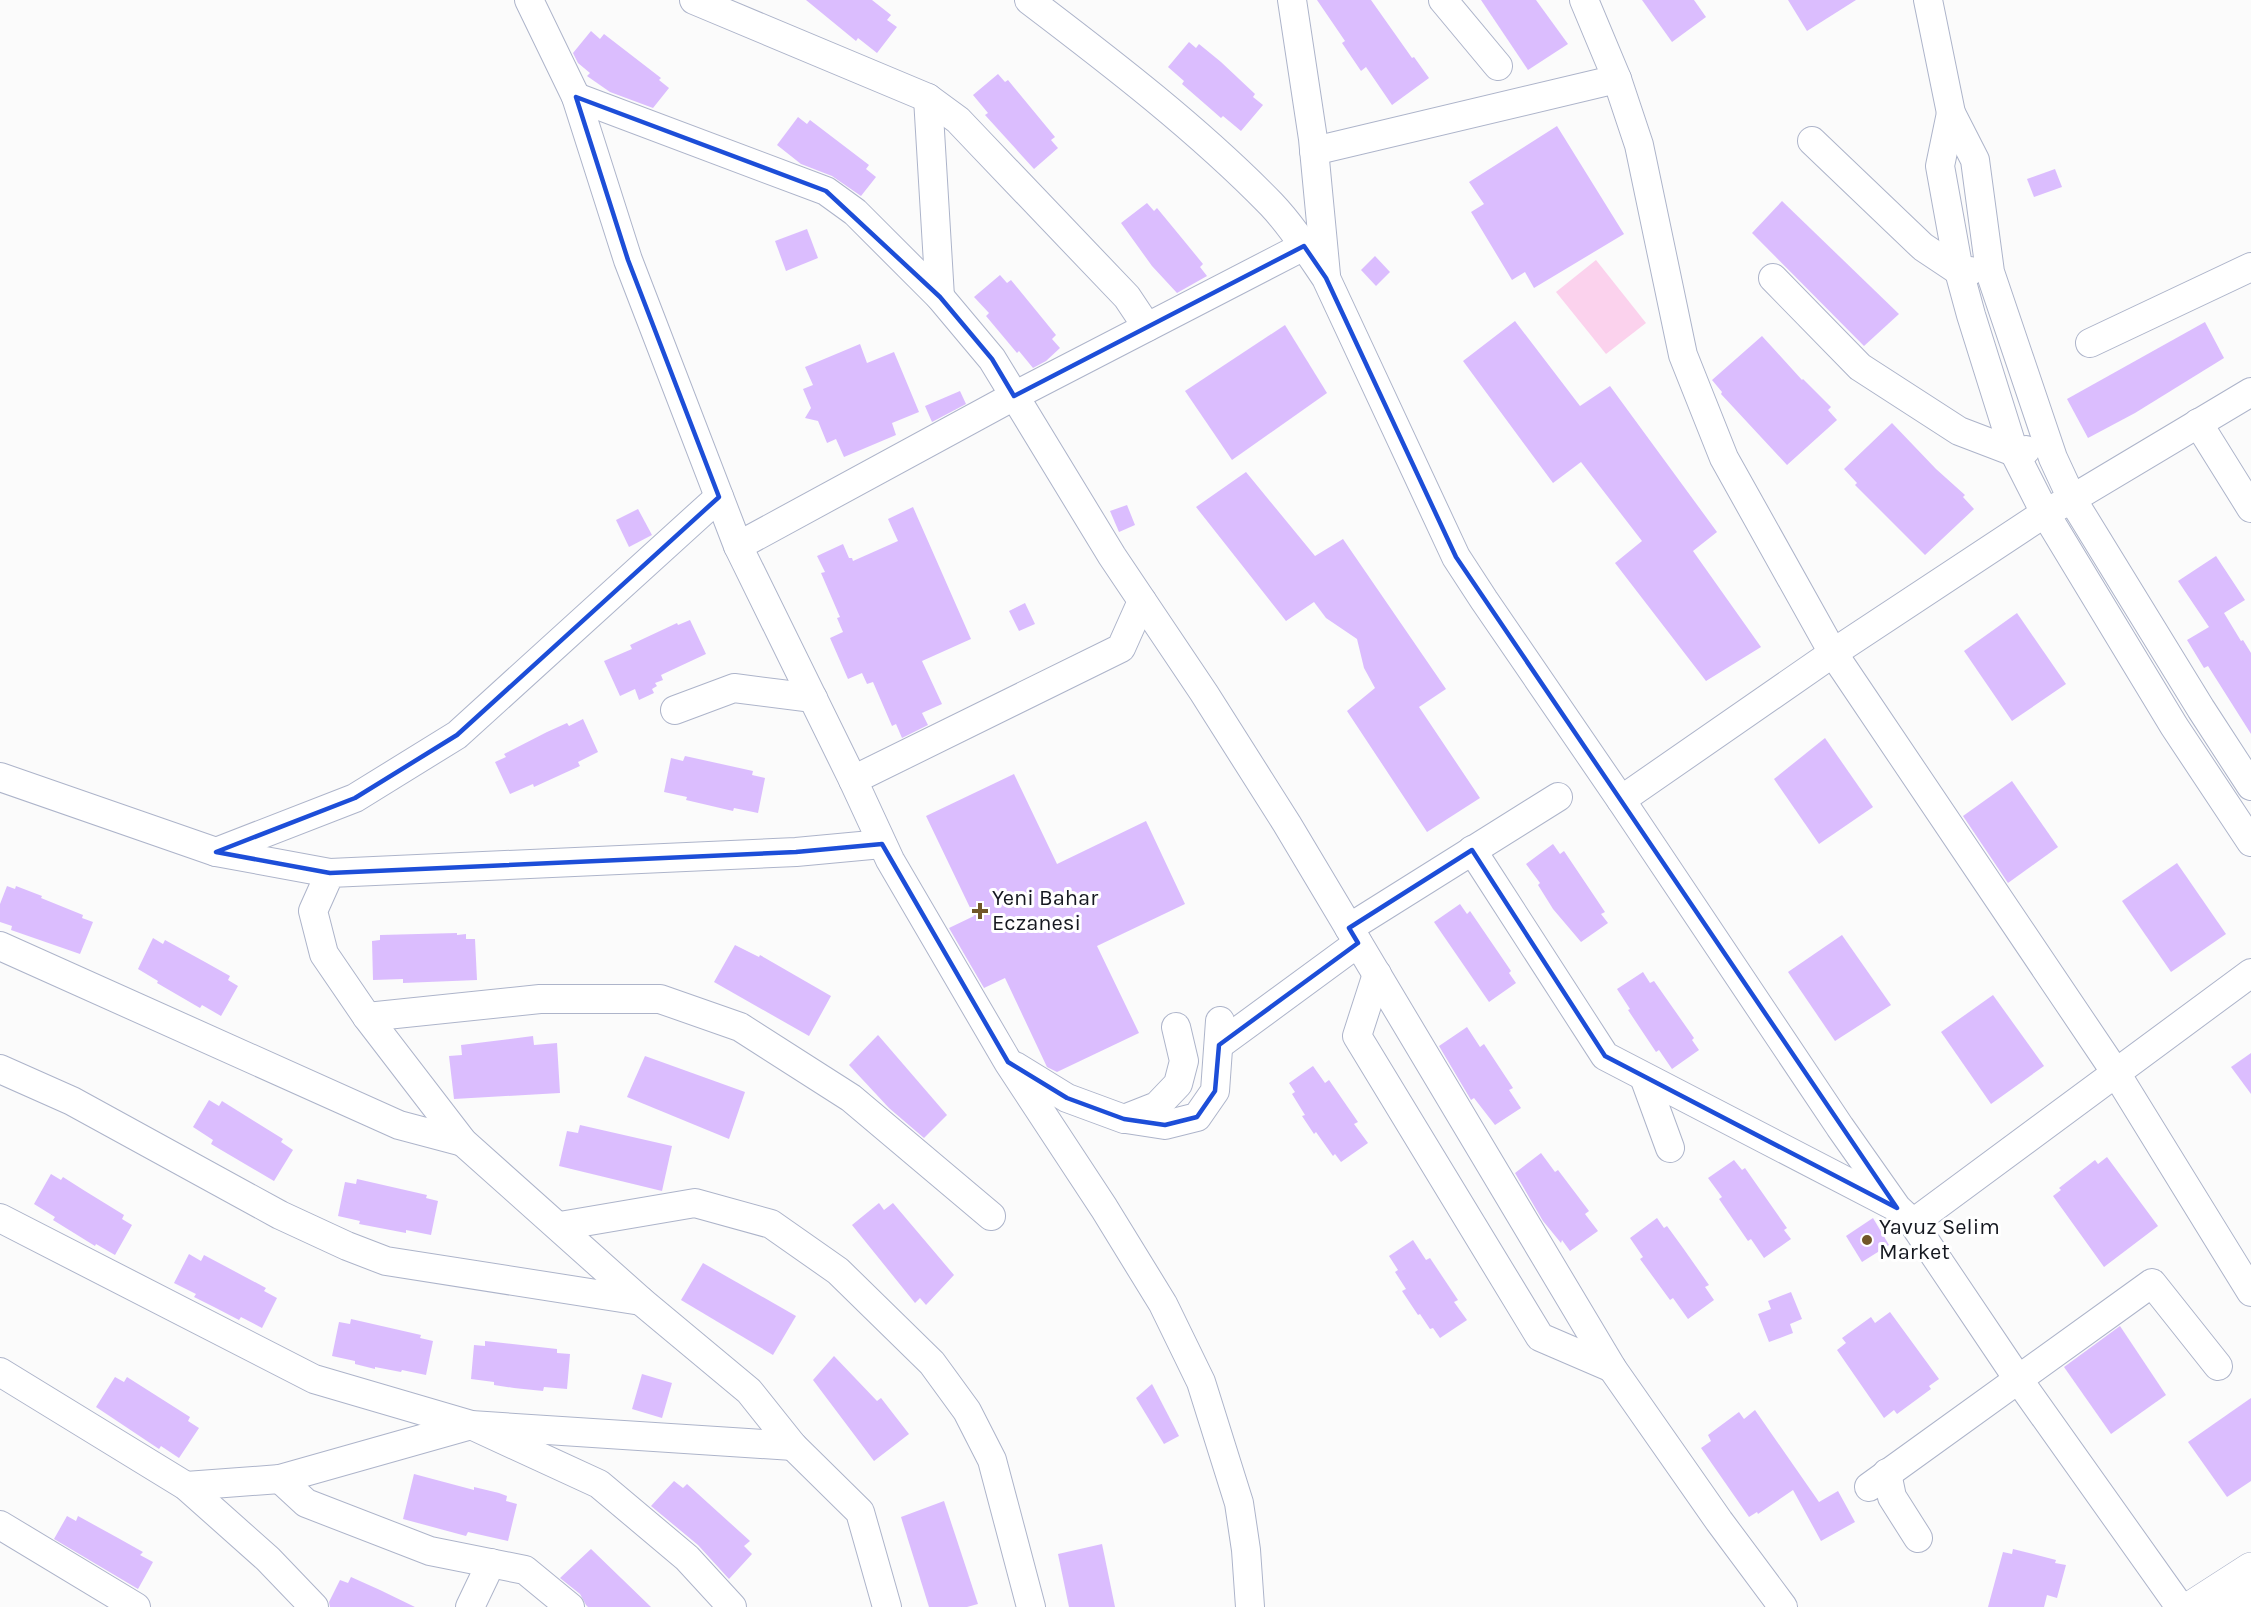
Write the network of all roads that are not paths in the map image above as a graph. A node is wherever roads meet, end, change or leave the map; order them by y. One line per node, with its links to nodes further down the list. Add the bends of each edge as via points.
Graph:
1 (529, 0): 10 (street)
2 (694, 0): 11 (street)
3 (1029, 0): 15 (street, via 1198,136 1273,206)
4 (1292, 0): 14 (street)
5 (1443, 0): 8 (street)
6 (1584, 0): 9 (street)
7 (1928, 0): 12 (street)
8 (1498, 66)
9 (1617, 79): 14 (street); 35 (street, via 1639,145 1683,355 1724,458)
10 (576, 97): 21 (street, via 826,191 855,212); 29 (street, via 628,260)
11 (928, 98): 21 (street); 22 (street, via 958,120 1127,297)
12 (1951, 113): 17 (street, via 1940,166); 18 (street, via 1975,160)
13 (1812, 141): 17 (street, via 1923,247)
14 (1314, 151): 19 (street)
15 (1304, 246): 19 (street); 22 (street)
16 (2250, 269): 23 (street)
17 (1959, 271): 18 (street); 28 (street)
18 (1990, 272): 27 (street)
19 (1326, 278): 44 (street, via 1456,556)
20 (1773, 279): 28 (street, via 1860,368 1959,430)
21 (940, 297): 25 (street, via 992,359)
22 (1147, 327): 25 (street)
23 (2090, 343)
24 (2251, 392): 26 (street)
25 (1014, 396): 33 (street); 34 (street)
26 (2198, 423): 30 (street); 31 (street)
27 (2049, 445): 28 (street); 30 (street)
28 (2014, 452): 32 (street)
29 (719, 497): 33 (street); 48 (street, via 457,735 355,798)
30 (2072, 499): 32 (street); 37 (street)
31 (2251, 508)
32 (2045, 513): 35 (street); 39 (street)
33 (738, 546): 36 (street)
34 (1142, 601): 41 (street, via 1121,648); 50 (street, via 1287,824)
35 (1833, 653): 44 (street); 58 (street)
36 (813, 698): 38 (street, via 734,688); 41 (street)
37 (2201, 709): 39 (street); 42 (street)
38 (675, 710)
39 (2174, 726): 45 (street)
40 (0, 777): 48 (street)
41 (853, 780): 46 (street)
42 (2251, 786)
43 (1558, 797): 47 (street)
44 (1621, 800): 64 (street, via 1833,1117)
45 (2251, 842)
46 (882, 844): 49 (street, via 796,852); 56 (street)
47 (1472, 850): 50 (street); 59 (street, via 1605,1056)
48 (216, 852): 49 (street)
49 (330, 873): 54 (street, via 313,911 324,954)
50 (1353, 935): 53 (street); 60 (street, via 1220,1033 1215,1091 1197,1117 1165,1125)
51 (0, 946): 61 (street, via 399,1125)
52 (2251, 973): 58 (street)
53 (1377, 974): 70 (street); 70 (street, via 1357,1036 1540,1337)
54 (367, 1017): 61 (street); 63 (street, via 540,999 660,999 740,1027 851,1098)
55 (1176, 1027): 60 (street, via 1184,1061 1178,1084 1157,1106)
56 (1008, 1062): 60 (street, via 1067,1098); 89 (street, via 1163,1304 1201,1382 1239,1503)
57 (0, 1069): 68 (street, via 72,1101 280,1215 386,1261)
58 (2116, 1073): 64 (street); 67 (street)
59 (1644, 1077): 62 (street); 64 (street)
60 (1124, 1119)
61 (463, 1142): 66 (street)
62 (1670, 1148)
63 (990, 1216)
64 (1905, 1216): 72 (street)
65 (0, 1218): 73 (street, via 314,1379)
66 (560, 1226): 68 (street); 88 (street, via 695,1203 771,1224 838,1271 932,1363 967,1411 992,1461)
67 (2251, 1292)
68 (641, 1301): 74 (street, via 749,1391)
69 (2217, 1366): 72 (street, via 2152,1283)
70 (1612, 1368): 90 (street)
71 (0, 1372): 76 (street)
72 (2018, 1379): 78 (street, via 1878,1480); 91 (street)
73 (471, 1425): 74 (street); 75 (street); 86 (street, via 599,1484 687,1558)
74 (793, 1446): 87 (street, via 860,1512)
75 (280, 1479): 76 (street); 79 (street, via 306,1503 430,1551)
76 (186, 1486): 83 (street, via 268,1559)
77 (0, 1525): 82 (street)
78 (1918, 1538)
79 (490, 1563): 84 (street); 85 (street, via 525,1570)
80 (2251, 1569): 92 (main road)
81 (2251, 1598): 93 (main road)
82 (136, 1607)
83 (314, 1607)
84 (470, 1607)
85 (570, 1607)
86 (732, 1607)
87 (887, 1607)
88 (1031, 1607)
89 (1250, 1607)
90 (1783, 1607)
91 (2180, 1607)
92 (2193, 1607)
93 (2237, 1607)

